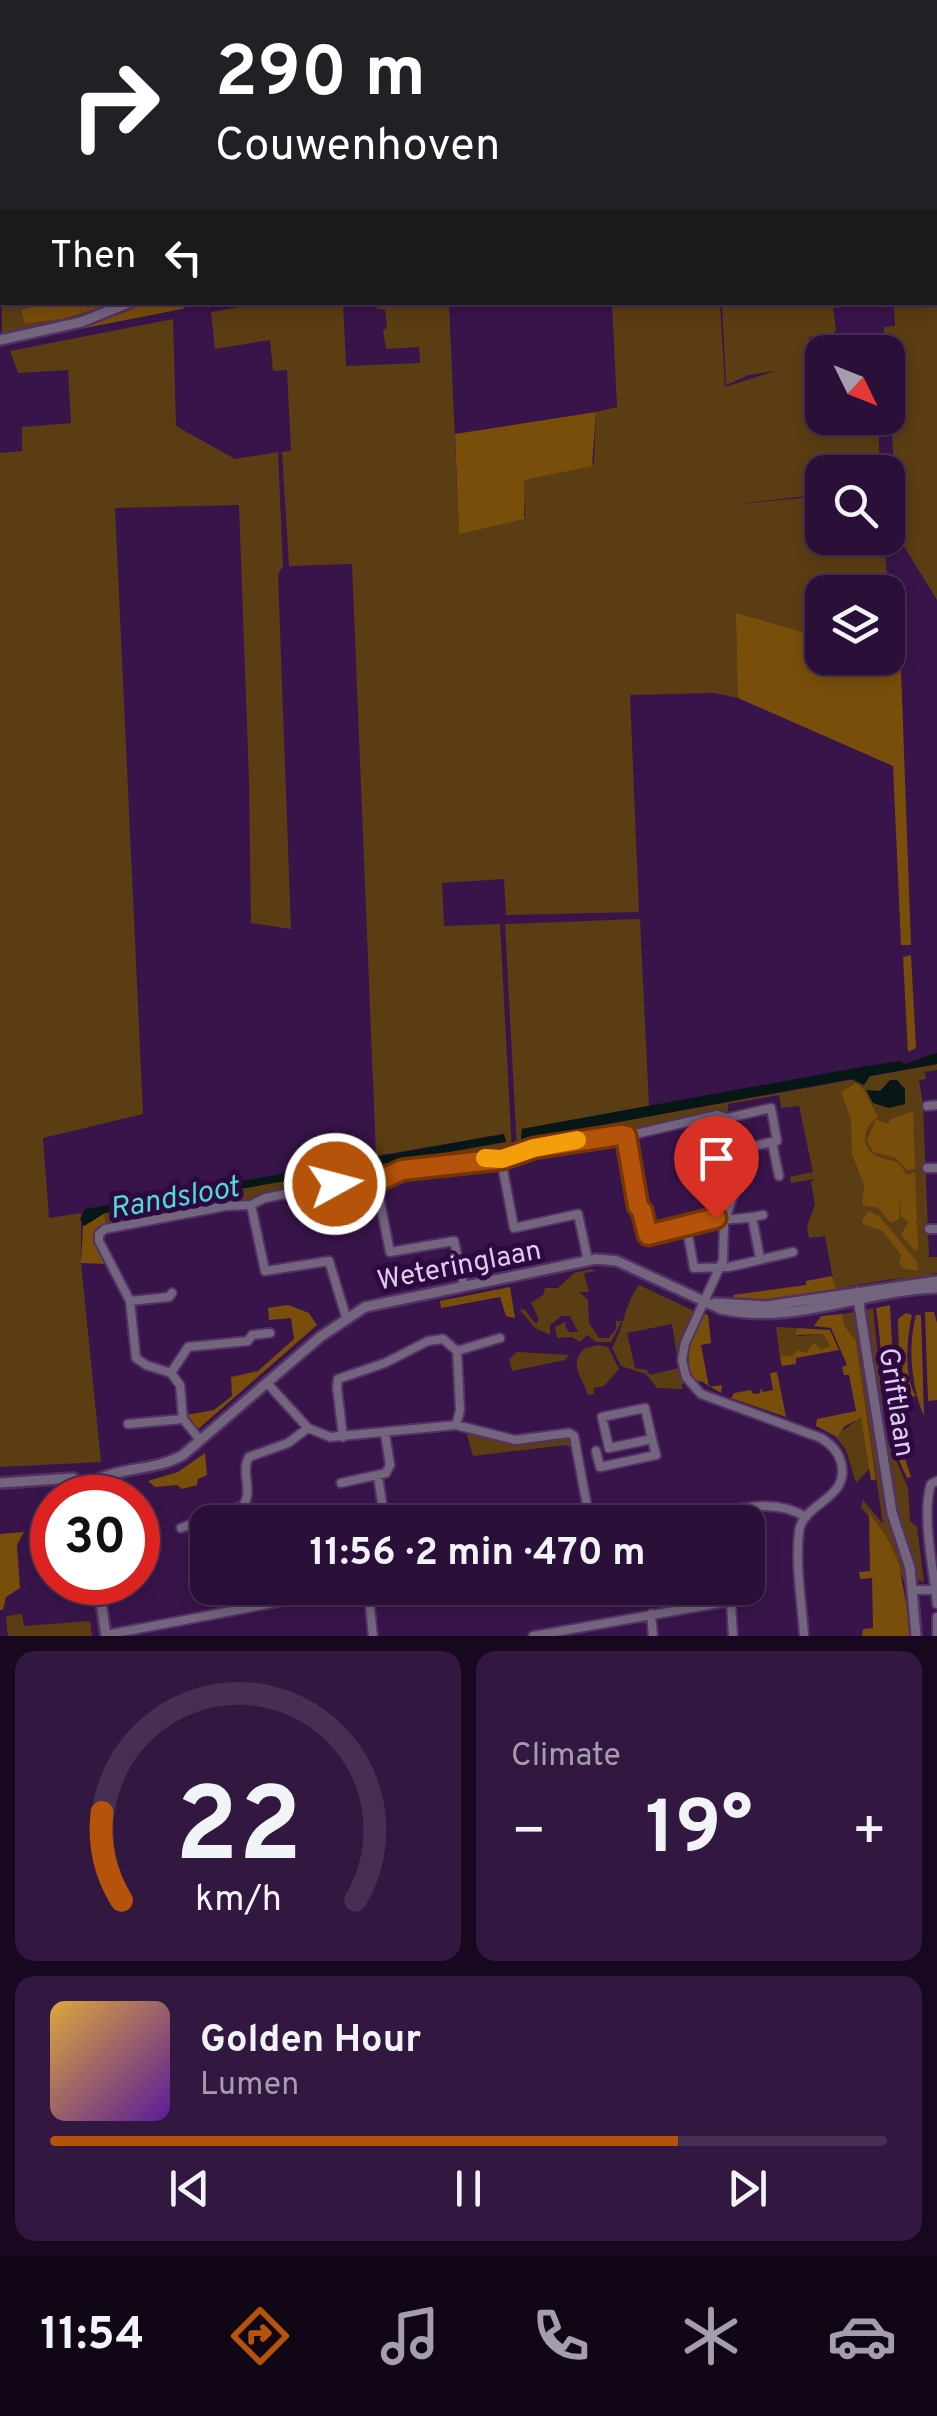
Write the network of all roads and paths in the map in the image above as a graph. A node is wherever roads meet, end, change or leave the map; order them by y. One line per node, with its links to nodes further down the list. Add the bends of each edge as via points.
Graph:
1 (124, 305): 2 (street)
2 (0, 340)
3 (728, 1118): 4 (street); 5 (street, via 771,1108 778,1141); 6 (street)
4 (626, 1136): 7 (street); 14 (street, via 648,1235)
5 (772, 1142): 6 (street); 8 (street)
6 (736, 1150): 13 (street, via 739,1180)
7 (502, 1159): 9 (street, via 402,1170); 17 (street, via 514,1228 578,1214)
8 (779, 1176)
9 (376, 1182): 10 (street, via 335,1184); 20 (street, via 390,1252 454,1241)
10 (251, 1205): 23 (street, via 101,1231 99,1241); 25 (street, via 265,1271 329,1261)
11 (763, 1215): 12 (street)
12 (752, 1217): 13 (street); 16 (street)
13 (724, 1222): 14 (street, via 716,1218); 18 (street)
14 (687, 1228): 18 (street, via 694,1268)
15 (793, 1252): 16 (street)
16 (760, 1258): 18 (street)
17 (588, 1261): 20 (street, Weteringlaan); 24 (street, Weteringlaan, via 617,1261)
18 (721, 1266): 24 (street)
19 (937, 1284): 22 (street, Weteringlaan)
20 (464, 1286): 25 (street, Weteringlaan, via 384,1301)
21 (172, 1294): 23 (street)
22 (858, 1295): 24 (street, Weteringlaan, via 766,1306); 54 (street, Griftlaan, via 892,1513)
23 (130, 1301): 29 (street, via 136,1358)
24 (709, 1301): 50 (street, via 683,1351 692,1386 821,1438 840,1460 835,1494)
25 (346, 1317): 30 (street, Weteringlaan)
26 (270, 1333): 29 (street, via 188,1347)
27 (500, 1338): 28 (street)
28 (457, 1351): 33 (street); 36 (street, via 443,1340 428,1341 338,1379)
29 (170, 1374): 31 (street, via 180,1385)
30 (267, 1383): 34 (street); 38 (street, Weteringlaan)
31 (183, 1420): 32 (street); 38 (street)
32 (128, 1424)
33 (456, 1426): 35 (street); 48 (street, via 516,1440 574,1436)
34 (308, 1428): 36 (street); 47 (street, via 249,1456)
35 (384, 1434): 36 (street); 41 (street, via 390,1465)
36 (343, 1437)
37 (652, 1439): 37 (street, via 645,1408 602,1417 608,1448); 39 (street, via 656,1456 600,1467)
38 (200, 1440): 40 (street, Weteringlaan, via 168,1464)
39 (596, 1450)
40 (106, 1475)
41 (378, 1476): 45 (street); 46 (street)
42 (30, 1481): 44 (street)
43 (937, 1482): 53 (street, via 928,1488)
44 (0, 1483)
45 (340, 1483)
46 (382, 1502)
47 (242, 1505)
48 (587, 1505)
49 (765, 1506): 50 (street)
50 (806, 1517): 69 (street, via 798,1533)
51 (190, 1525): 52 (street)
52 (181, 1528)
53 (936, 1574): 55 (street)
54 (912, 1590): 55 (street); 70 (street, Griftlaan)
55 (936, 1590): 56 (street)
56 (937, 1604)
57 (101, 1605): 64 (street)
58 (263, 1605): 64 (street)
59 (370, 1605): 65 (street)
60 (706, 1605): 62 (street)
61 (731, 1605): 68 (street)
62 (650, 1614): 66 (street); 67 (street)
63 (937, 1616): 71 (street)
64 (106, 1635)
65 (373, 1636)
66 (533, 1636)
67 (652, 1636)
68 (733, 1636)
69 (804, 1636)
70 (916, 1636)
71 (937, 1636)

